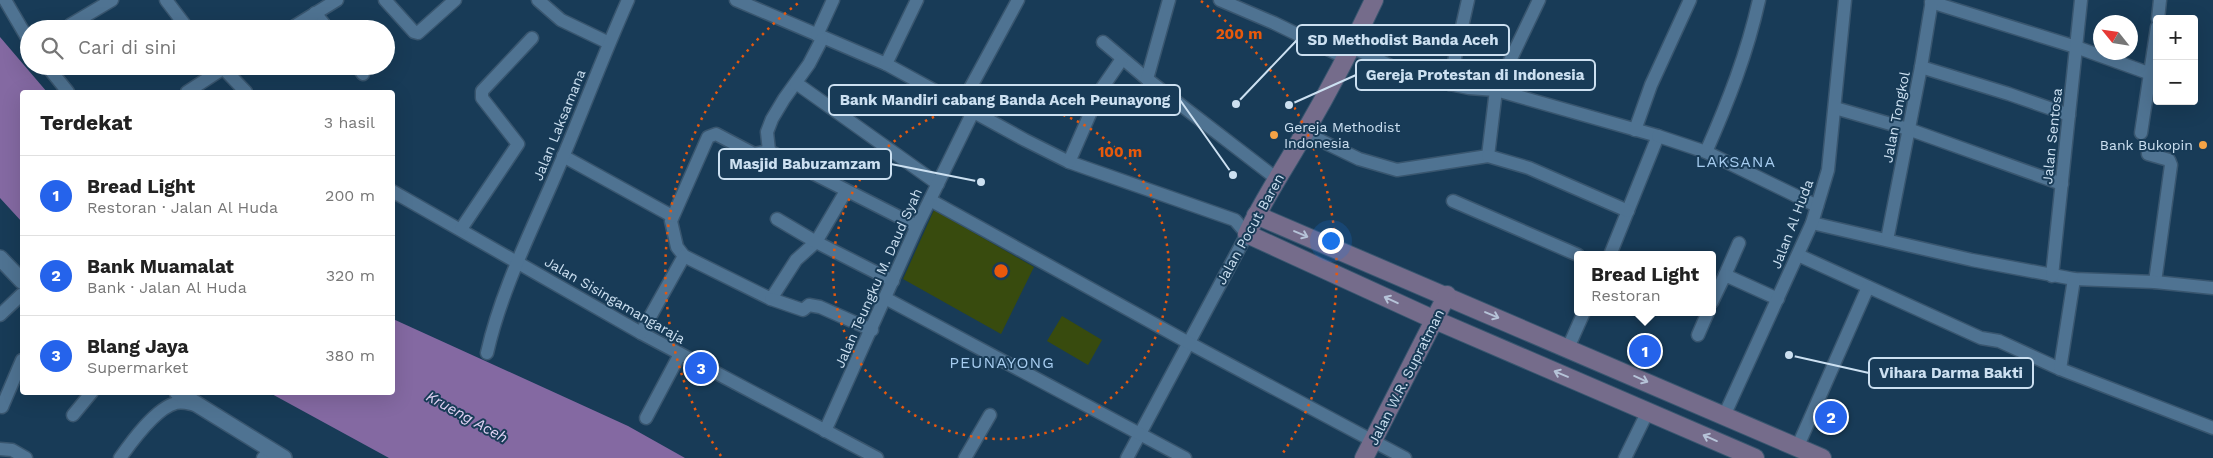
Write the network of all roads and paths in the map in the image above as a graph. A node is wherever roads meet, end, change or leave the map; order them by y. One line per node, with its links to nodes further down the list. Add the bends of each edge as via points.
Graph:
1 (5, 0): 30 (street)
2 (166, 0): 27 (street)
3 (337, 0): 24 (street)
4 (385, 0): 5 (street, via 418,34)
5 (455, 0)
6 (538, 0): 34 (street, via 561,20)
7 (628, 0): 34 (street, Jalan Laksamana)
8 (736, 0): 31 (street)
9 (834, 0): 31 (street)
10 (917, 0): 39 (street)
11 (1018, 0): 52 (street)
12 (1169, 0): 45 (street)
13 (1220, 0): 36 (street)
14 (1374, 0): 36 (main road, Jalan Pocut Baren)
15 (1468, 0): 47 (street)
16 (1539, 0): 51 (street)
17 (1689, 0): 57 (street, via 1650,85)
18 (1758, 0): 62 (street, via 1751,35)
19 (1845, 0): 53 (street, Jalan Al Huda)
20 (2081, 0): 35 (street, Jalan Sentosa)
21 (2160, 0): 25 (street)
22 (110, 1): 26 (street)
23 (1931, 1): 35 (street); 40 (street, Jalan Tongkol)
24 (315, 13): 28 (street); 29 (street)
25 (2158, 15)
26 (78, 20)
27 (181, 20)
28 (304, 20)
29 (321, 20)
30 (20, 26)
31 (820, 37): 39 (street); 46 (street)
32 (532, 38): 82 (street, via 482,91 482,98 518,144)
33 (1102, 42): 38 (street)
34 (609, 43): 64 (street, Jalan Laksamana)
35 (2076, 47): 41 (street); 55 (street, Jalan Sentosa)
36 (1349, 53): 47 (street, via 1411,76); 59 (main road, Jalan Pocut Baren)
37 (2153, 58): 41 (street)
38 (1122, 59): 45 (street); 66 (street, via 1100,90)
39 (886, 64): 52 (street)
40 (1921, 67): 55 (street); 56 (street, Jalan Tongkol)
41 (2151, 74): 58 (street)
42 (54, 75): 48 (street)
43 (212, 75): 49 (street)
44 (231, 75): 50 (street)
45 (1147, 79): 67 (street)
46 (796, 84): 61 (street, via 772,119 767,132); 68 (street)
47 (1448, 84): 51 (street)
48 (66, 90)
49 (190, 90)
50 (244, 90)
51 (1496, 90): 57 (street); 65 (street)
52 (961, 105): 54 (street)
53 (1835, 108): 56 (street); 74 (street, Jalan Al Huda, via 1828,170)
54 (973, 112): 66 (street); 68 (street, Jalan Teungku M. Daud Syah)
55 (2069, 115): 69 (street, Jalan Sentosa)
56 (1908, 129): 69 (street); 84 (street, Jalan Tongkol)
57 (1635, 130): 60 (street)
58 (2141, 132)
59 (1305, 133): 65 (street, via 1359,159 1397,170); 67 (main road, Jalan Pocut Baren)
60 (1658, 136): 62 (street); 75 (street)
61 (769, 152): 70 (street); 77 (street, via 754,154 716,134 710,136)
62 (1706, 152): 74 (street)
63 (2148, 154): 98 (street, via 2169,160 2171,165)
64 (563, 156): 77 (street); 92 (street, Jalan Laksamana)
65 (1488, 156): 75 (street, via 1528,168)
66 (1069, 162): 79 (street)
67 (1277, 179): 76 (main road, Jalan Pocut Baren)
68 (938, 184): 72 (street, Jalan Teungku M. Daud Syah)
69 (2062, 184): 94 (street, Jalan Sentosa)
70 (846, 191): 81 (street); 85 (street)
71 (395, 193): 82 (street, Jalan Sisingamangaraja)
72 (930, 200): 81 (street, Jalan Teungku M. Daud Syah); 114 (street)
73 (1453, 201): 88 (street)
74 (1817, 206): 80 (street, Jalan Al Huda)
75 (1628, 211): 87 (street)
76 (1256, 215): 79 (street); 83 (main road, Jalan Pocut Baren); 102 (main road, one-way to 102)
77 (672, 216): 90 (street, via 672,231)
78 (776, 219): 85 (street)
79 (1235, 220): 83 (street)
80 (1812, 223): 84 (street); 89 (street, Jalan Al Huda)
81 (917, 226): 97 (street, Jalan Teungku M. Daud Syah)
82 (461, 229): 92 (street, Jalan Sisingamangaraja)
83 (1247, 234): 110 (main road, one-way to 83); 114 (street, Jalan Pocut Baren)
84 (1887, 240): 94 (street)
85 (816, 242): 97 (street); 106 (street, via 796,260)
86 (1739, 243): 93 (street)
87 (1612, 251)
88 (1574, 254)
89 (1798, 255): 99 (street); 105 (street, Jalan Al Huda)
90 (684, 256): 106 (street); 112 (street)
91 (0, 258): 95 (street)
92 (518, 262): 112 (street, Jalan Sisingamangaraja); 116 (street, Jalan Laksamana, via 500,304)
93 (1725, 275): 101 (street); 105 (street)
94 (2052, 276): 96 (street)
95 (20, 279)
96 (2074, 279): 98 (street); 119 (street)
97 (893, 281): 104 (street, Jalan Teungku M. Daud Syah)
98 (2155, 282): 100 (street)
99 (1868, 287): 119 (street, via 1981,338 1999,341); 133 (street)
100 (2213, 288)
101 (1716, 294)
102 (1447, 295): 110 (main road, Jalan W.R. Supratman); 115 (main road, one-way to 115)
103 (20, 296): 107 (street)
104 (886, 298): 111 (street, Jalan Teungku M. Daud Syah); 131 (street)
105 (1778, 298): 127 (street, Jalan Al Huda)
106 (771, 299): 111 (street, via 803,310 809,305 820,307)
107 (0, 315)
108 (1582, 316): 115 (street)
109 (1706, 316): 113 (street)
110 (1435, 320): 124 (main road, one-way to 110); 132 (main road, Jalan W.R. Supratman)
111 (872, 330): 130 (street, Jalan Teungku M. Daud Syah)
112 (641, 333): 117 (street, Jalan Sisingamangaraja)
113 (1698, 335)
114 (1189, 343): 131 (street, Jalan Pocut Baren); 132 (street)
115 (1568, 348): 127 (main road, one-way to 127)
116 (487, 353)
117 (680, 354): 128 (street); 130 (street, Jalan Sisingamangaraja)
118 (20, 365): 123 (street)
119 (2060, 369): 129 (street)
120 (90, 395): 126 (street)
121 (182, 395): 122 (street)
122 (202, 406): 135 (street); 137 (street, via 180,402 170,406 148,424)
123 (2, 407)
124 (1648, 411): 145 (street); 146 (main road, one-way to 124)
125 (990, 415): 140 (street)
126 (73, 416)
127 (1724, 416): 133 (main road)
128 (646, 418)
129 (2213, 428)
130 (825, 431): 139 (street, Jalan Sisingamangaraja)
131 (1141, 434): 141 (street, Jalan Pocut Baren); 142 (street)
132 (1374, 440): 143 (main road, Jalan W.R. Supratman); 144 (street)
133 (1797, 448): 147 (main road)
134 (0, 449): 136 (street, via 12,450)
135 (267, 454): 138 (street)
136 (24, 457)
137 (120, 458)
138 (284, 458)
139 (877, 458)
140 (966, 458)
141 (1128, 458)
142 (1185, 458)
143 (1364, 458)
144 (1405, 458)
145 (1625, 458)
146 (1755, 458)
147 (1822, 458)

